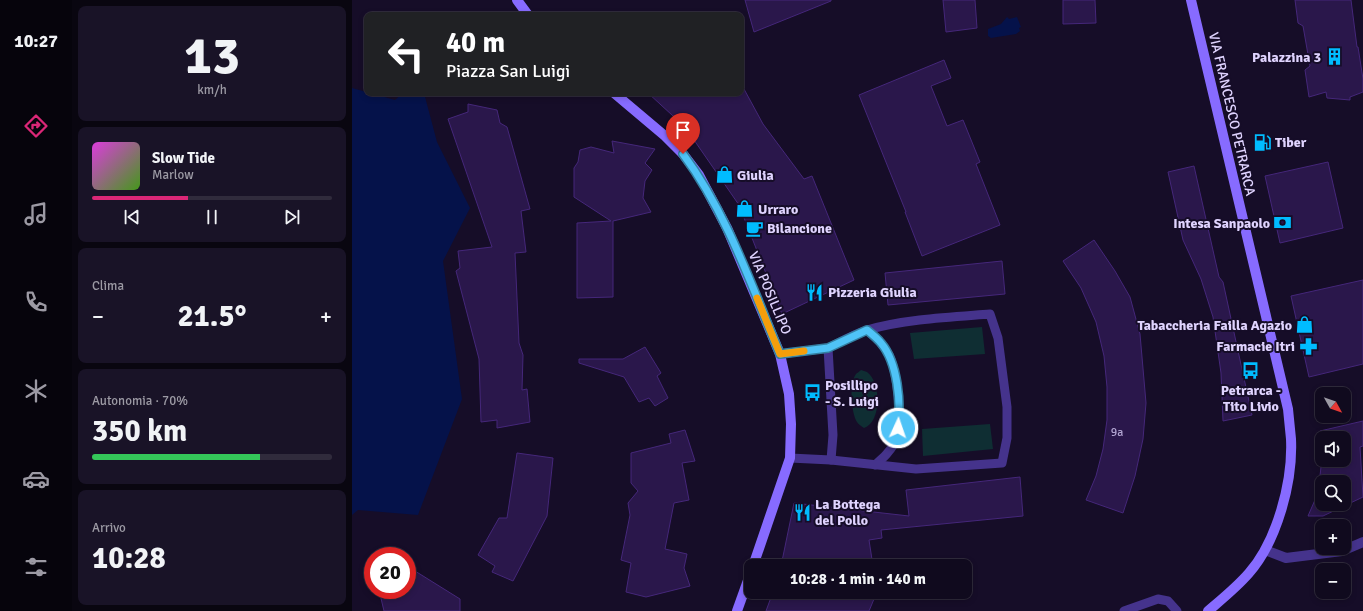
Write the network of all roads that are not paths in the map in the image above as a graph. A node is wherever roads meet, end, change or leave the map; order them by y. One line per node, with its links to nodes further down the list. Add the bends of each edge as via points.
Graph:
1 (516, 0): 3 (street)
2 (1191, 0): 12 (street, VIA FRANCESCO PETRARCA, via 1288,408 1291,440 1289,476 1284,500)
3 (526, 12)
4 (618, 96): 7 (street, VIA POSILLIPO, via 665,136 699,175 727,228)
5 (867, 330): 6 (lane); 10 (lane, via 881,342 889,356 896,379 899,416 896,441 888,454); 10 (lane, via 913,321 990,314 998,338 1007,407 1007,438 1002,463 916,468)
6 (828, 348): 7 (lane); 9 (lane, via 833,435)
7 (780, 354): 8 (street, VIA POSILLIPO, via 789,394)
8 (790, 458): 9 (lane); 13 (street, VIA POSILLIPO)
9 (831, 460): 10 (lane)
10 (875, 465)
11 (1363, 542): 12 (street, via 1342,551 1286,558)
12 (1265, 550): 18 (street, VIA FRANCESCO PETRARCA, via 1249,573)
13 (755, 559)
14 (744, 592): 15 (street)
15 (737, 611)
16 (1124, 611): 17 (lane, via 1158,599 1168,601)
17 (1177, 611)
18 (1208, 611)

